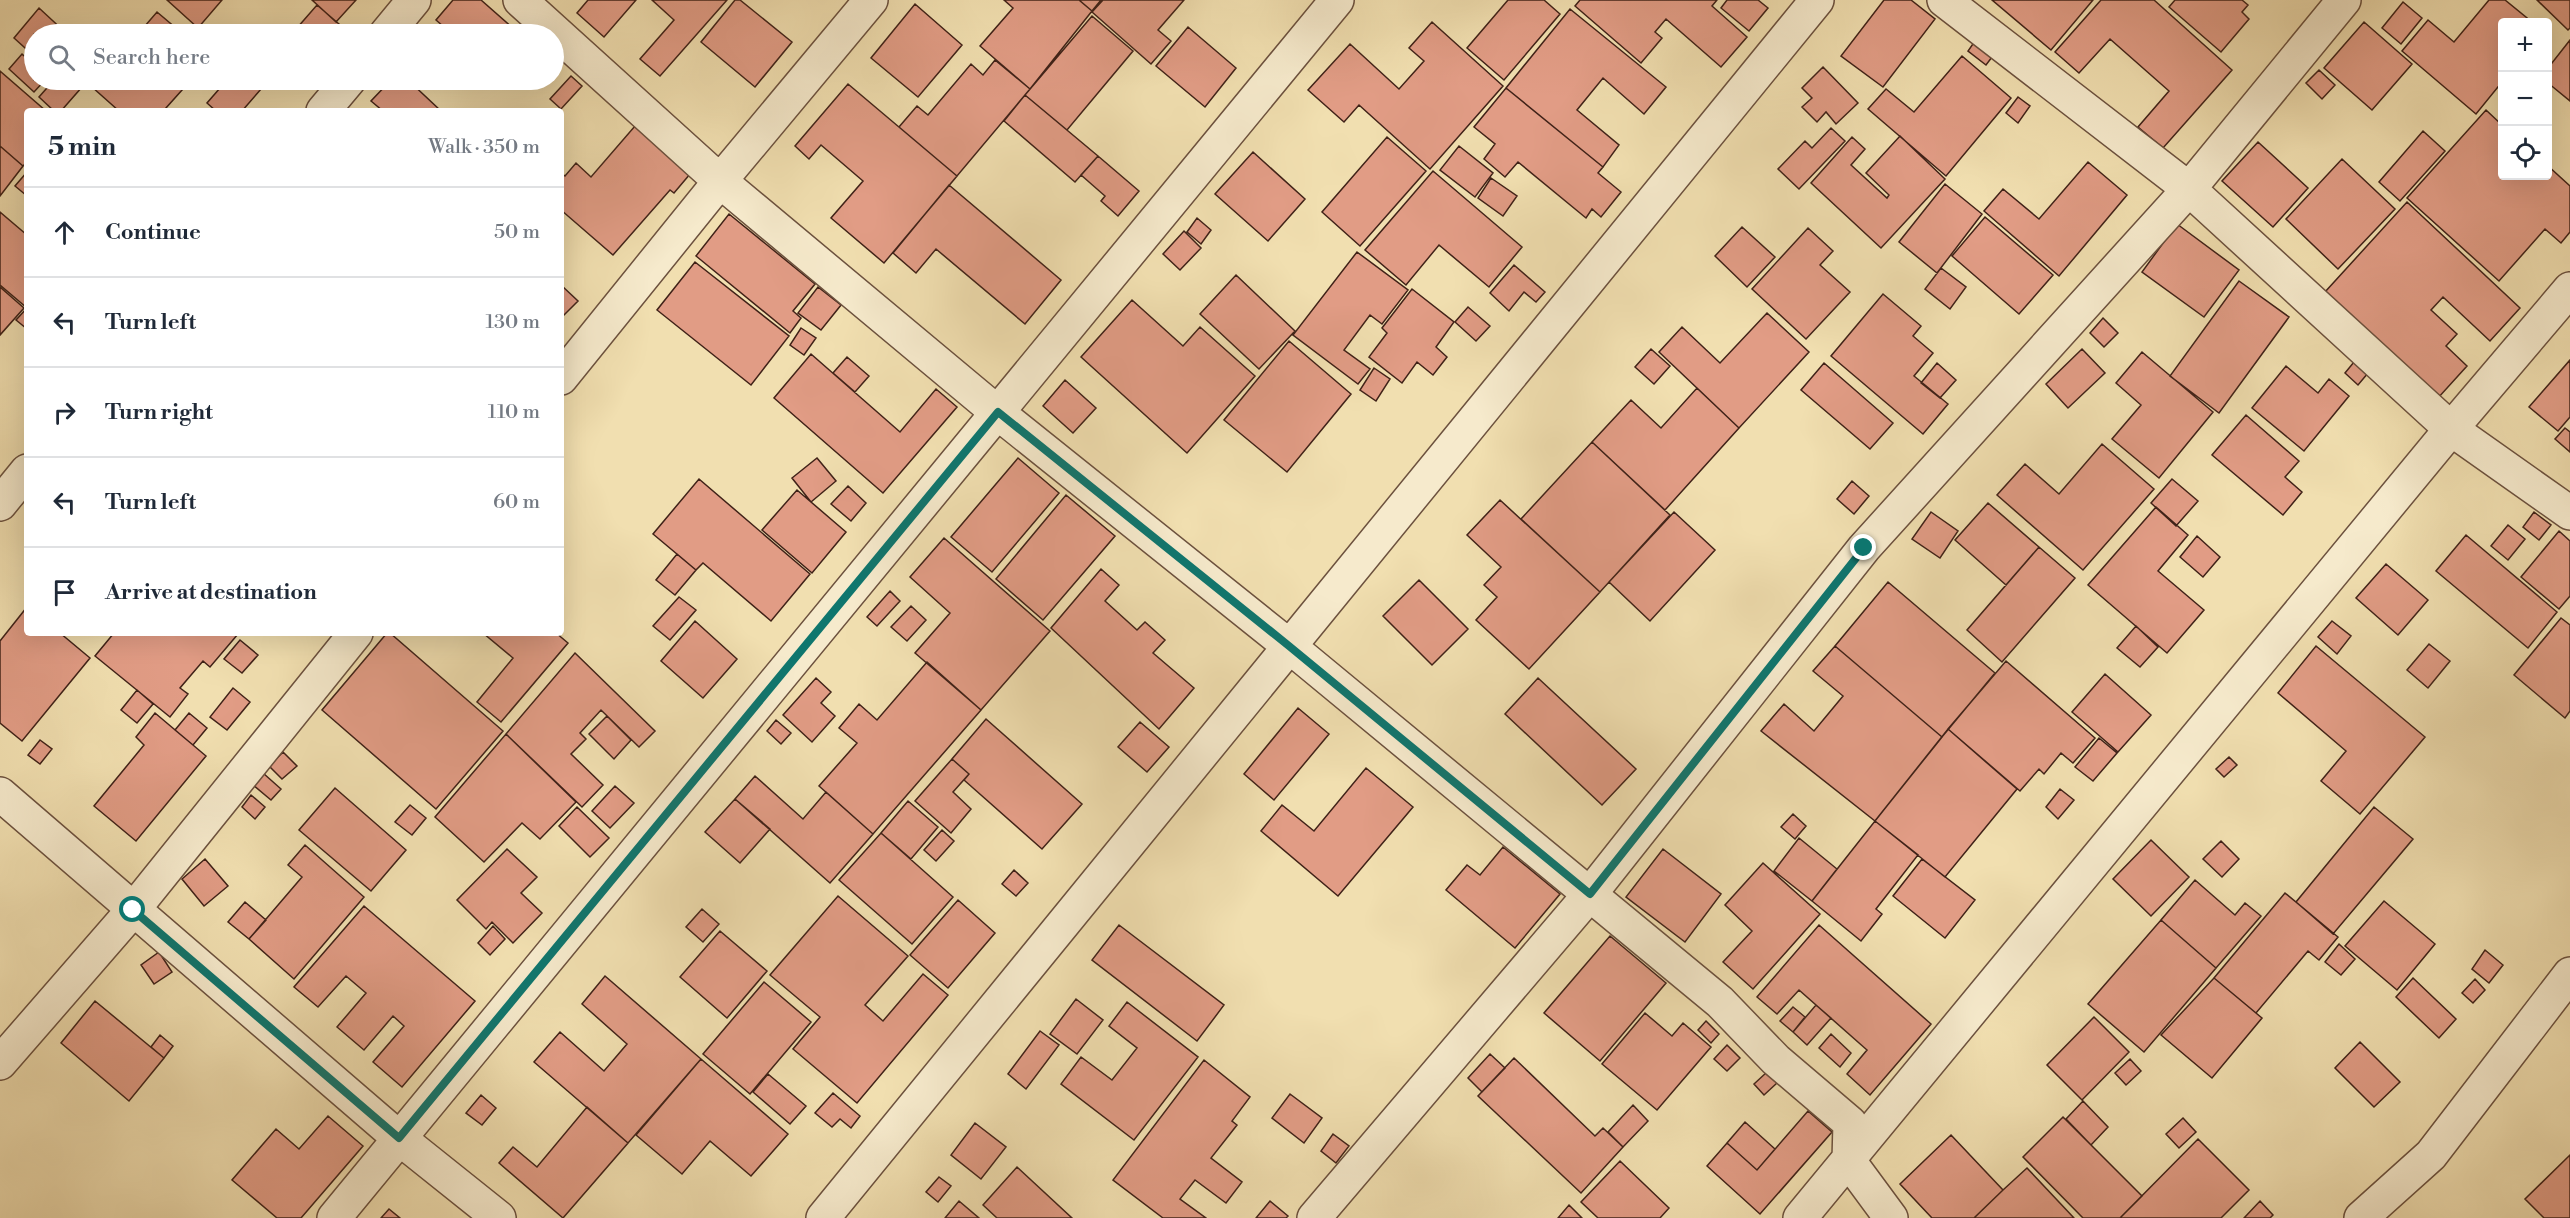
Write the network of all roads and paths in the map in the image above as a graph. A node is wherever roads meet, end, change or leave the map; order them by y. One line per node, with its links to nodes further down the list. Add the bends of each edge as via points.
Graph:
1 (414, 0): 8 (street)
2 (520, 0): 9 (street)
3 (871, 0): 13 (street)
4 (1337, 0): 17 (street)
5 (1817, 0): 23 (street)
6 (1944, 0): 14 (street)
7 (2344, 0): 14 (street)
8 (394, 24)
9 (547, 24)
10 (564, 40): 13 (street)
11 (341, 90): 12 (street)
12 (326, 108)
13 (720, 181): 16 (street); 17 (street)
14 (2189, 189): 18 (street); 25 (street, via 1864,548)
15 (2570, 289): 18 (street)
16 (564, 374)
17 (998, 412): 23 (street); 29 (street)
18 (2451, 429): 21 (street); 30 (street)
19 (24, 475): 20 (street)
20 (0, 504)
21 (2570, 513)
22 (354, 636): 26 (street)
23 (1289, 646): 25 (street); 33 (street)
24 (0, 794): 26 (street)
25 (1590, 894): 30 (street, via 1720,1002 1776,1060 1850,1123); 34 (street)
26 (133, 910): 28 (street); 29 (street)
27 (2570, 974): 37 (street, via 2431,1155)
28 (0, 1063)
29 (399, 1138): 31 (street); 32 (street)
30 (1849, 1161): 35 (street); 36 (street)
31 (334, 1218)
32 (500, 1218)
33 (823, 1218)
34 (1314, 1218)
35 (1800, 1218)
36 (1891, 1218)
37 (2361, 1218)

